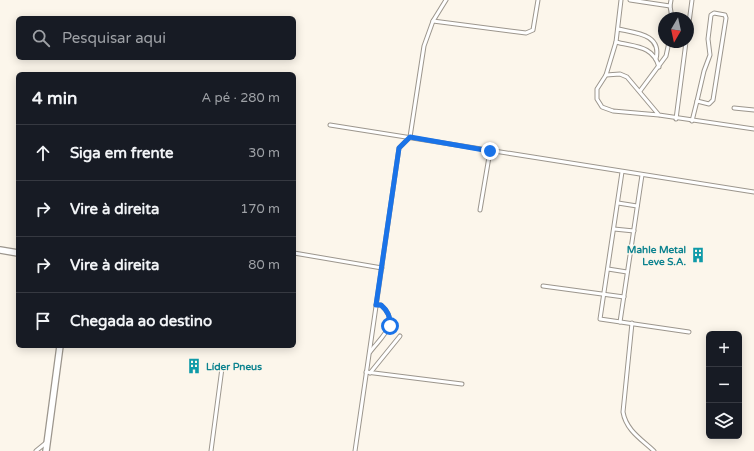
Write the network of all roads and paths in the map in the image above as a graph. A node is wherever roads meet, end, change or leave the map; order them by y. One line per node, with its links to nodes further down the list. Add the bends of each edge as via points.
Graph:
1 (446, 0): 12 (lane)
2 (538, 0): 12 (lane, via 533,30 526,33)
3 (621, 0): 13 (lane)
4 (630, 0): 7 (lane)
5 (671, 0): 9 (lane)
6 (692, 0): 11 (lane)
7 (639, 1): 8 (lane)
8 (655, 2): 9 (lane)
9 (670, 6): 10 (lane)
10 (671, 12)
11 (690, 12)
12 (433, 21): 29 (lane, via 424,46)
13 (618, 29): 14 (lane); 17 (lane, via 650,37 657,47)
14 (616, 42): 17 (lane, via 648,50); 19 (lane)
15 (668, 48): 18 (lane)
16 (685, 48): 25 (lane)
17 (656, 58): 18 (lane)
18 (659, 66): 20 (lane)
19 (606, 75): 20 (lane, via 620,74 627,77); 24 (lane, via 597,89 597,99 602,107 613,111)
20 (640, 91): 24 (lane)
21 (697, 101): 21 (lane, via 709,104 713,100 725,15 711,15 708,39 710,55); 26 (lane)
22 (734, 108): 23 (lane)
23 (754, 110)
24 (659, 115): 25 (lane)
25 (676, 119): 26 (lane)
26 (692, 121): 28 (lane)
27 (330, 125): 29 (lane)
28 (754, 129)
29 (410, 137): 30 (lane); 42 (lane, via 399,148)
30 (490, 151): 31 (lane); 36 (lane)
31 (622, 172): 32 (lane); 34 (lane)
32 (642, 176): 33 (lane); 35 (lane)
33 (754, 192)
34 (618, 204): 35 (lane); 37 (lane)
35 (637, 206): 38 (lane)
36 (480, 210)
37 (614, 229): 38 (lane); 43 (lane)
38 (634, 231): 44 (lane)
39 (0, 250): 40 (street)
40 (16, 253)
41 (296, 253): 42 (lane)
42 (382, 268): 48 (lane)
43 (608, 269): 44 (lane); 46 (lane)
44 (627, 272): 47 (lane)
45 (543, 286): 46 (lane)
46 (604, 295): 47 (lane); 49 (lane, via 600,319)
47 (624, 298): 49 (lane)
48 (376, 305): 54 (lane); 54 (lane, via 381,305 390,316 390,326)
49 (620, 322): 50 (lane)
50 (632, 324): 51 (lane); 63 (lane, via 624,421)
51 (689, 332)
52 (400, 336): 56 (lane)
53 (60, 348): 58 (street)
54 (368, 353): 56 (lane)
55 (222, 368): 61 (lane)
56 (368, 372): 57 (lane); 62 (lane)
57 (462, 384)
58 (47, 442): 59 (lane); 60 (street)
59 (36, 451)
60 (46, 451)
61 (211, 451)
62 (355, 451)
63 (654, 451)

